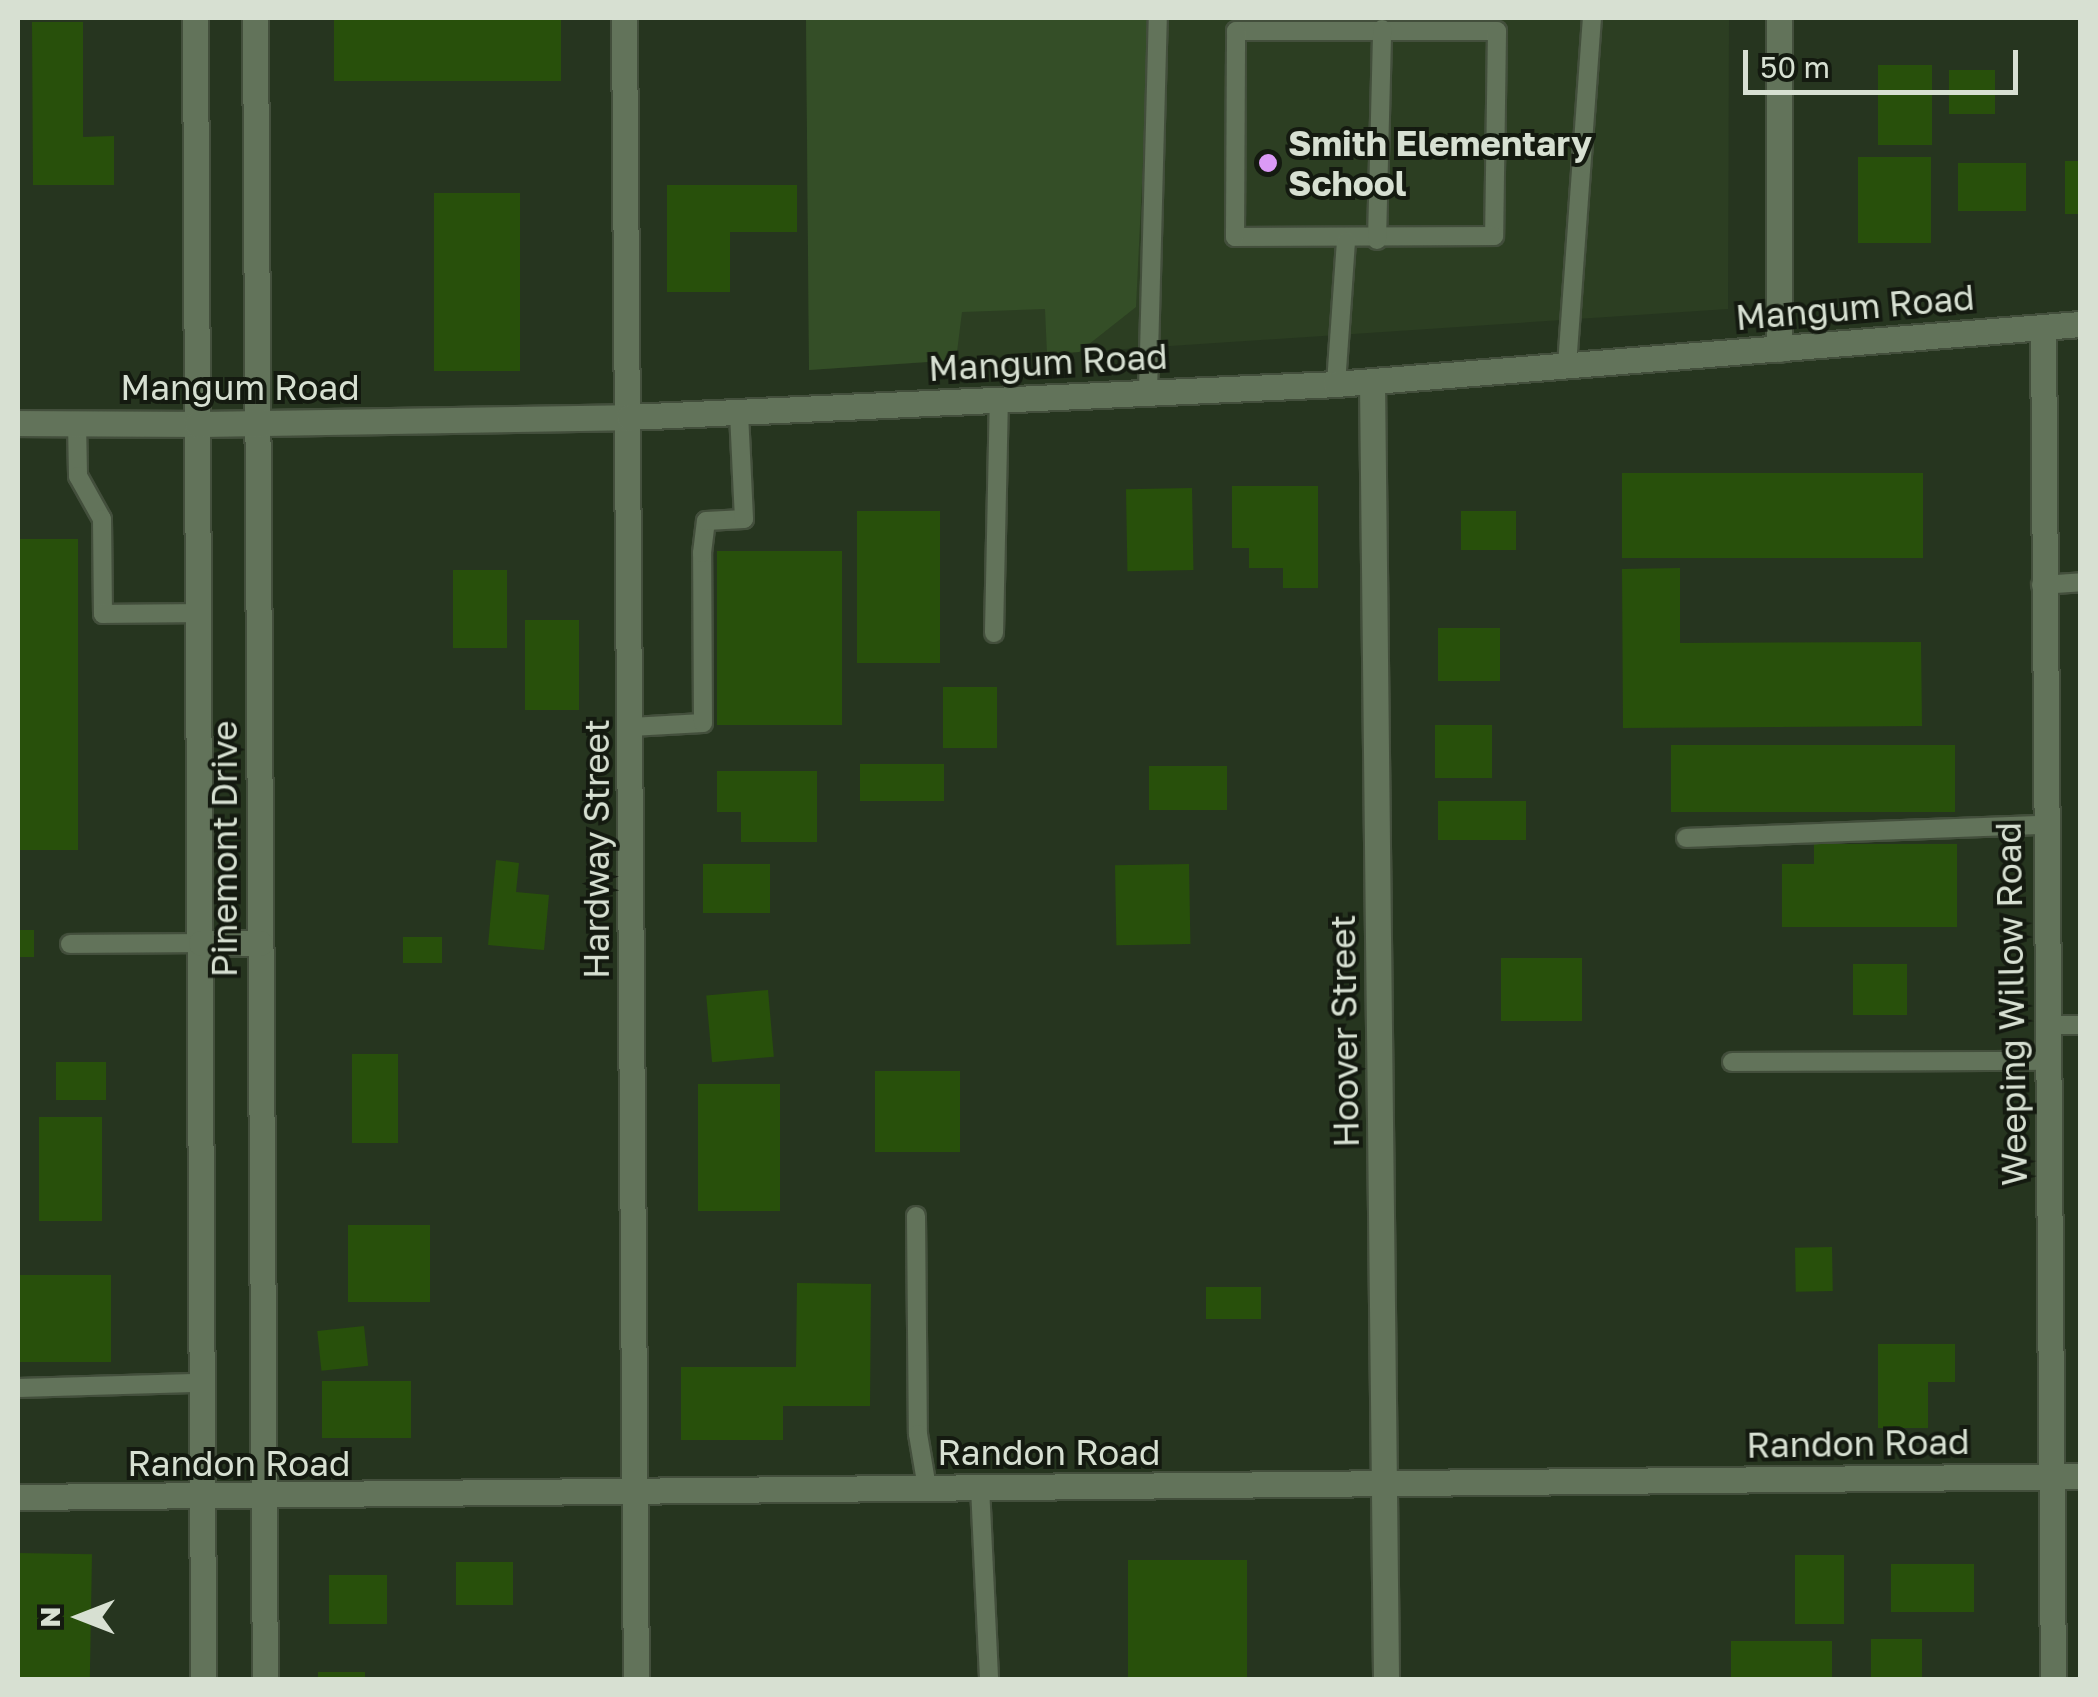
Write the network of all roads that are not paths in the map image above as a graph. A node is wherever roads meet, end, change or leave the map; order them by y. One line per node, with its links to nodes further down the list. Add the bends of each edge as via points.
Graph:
1 (195, 18): 23 (street, Pinemont Drive)
2 (255, 18): 22 (street, Pinemont Drive)
3 (624, 18): 19 (street, Hardway Street)
4 (1158, 18): 16 (lane)
5 (1592, 18): 13 (lane)
6 (1779, 18): 12 (street)
7 (1382, 29): 8 (lane, via 1236,31 1234,238); 9 (lane); 9 (lane, via 1497,31 1494,236)
8 (1346, 240): 9 (lane); 15 (lane)
9 (1377, 240)
10 (2080, 324): 11 (street, Mangum Road)
11 (2043, 327): 12 (street, Mangum Road); 25 (street, Weeping Willow Road)
12 (1779, 349): 13 (street, Mangum Road)
13 (1568, 366): 14 (street, Mangum Road)
14 (1372, 382): 15 (street, Mangum Road); 43 (street, Hoover Street)
15 (1336, 384): 16 (street, Mangum Road)
16 (1148, 392): 17 (street, Mangum Road)
17 (999, 400): 18 (street, Mangum Road); 27 (lane)
18 (738, 412): 19 (street, Mangum Road); 28 (lane, via 744,519 706,521 702,553 703,722)
19 (629, 418): 22 (street, Mangum Road); 28 (street, Hardway Street)
20 (18, 423): 21 (street, Mangum Road)
21 (76, 423): 23 (street, Mangum Road); 26 (lane, via 78,476 102,519 103,614)
22 (256, 423): 23 (street, Mangum Road); 31 (street, Pinemont Drive)
23 (198, 424): 26 (street, Pinemont Drive)
24 (2080, 582): 25 (lane)
25 (2041, 584): 29 (street, Weeping Willow Road)
26 (199, 613): 33 (street, Pinemont Drive)
27 (994, 633)
28 (630, 727): 46 (street, Hardway Street)
29 (2043, 825): 30 (lane); 35 (street, Weeping Willow Road)
30 (1686, 838)
31 (260, 943): 33 (street); 48 (street, Pinemont Drive)
32 (70, 944): 33 (lane)
33 (200, 944): 39 (street, Pinemont Drive)
34 (2080, 1025): 35 (lane)
35 (2047, 1026): 36 (street, Weeping Willow Road)
36 (2047, 1061): 37 (lane); 41 (street, Weeping Willow Road)
37 (1732, 1062)
38 (916, 1216): 45 (lane, via 918,1434)
39 (202, 1383): 40 (lane); 49 (street, Pinemont Drive)
40 (18, 1388)
41 (2051, 1476): 42 (street, Randon Road); 43 (street, Randon Road); 55 (street, Weeping Willow Road)
42 (2080, 1476)
43 (1384, 1484): 44 (street, Randon Road); 54 (street, Hoover Street)
44 (980, 1487): 45 (street, Randon Road); 53 (lane)
45 (927, 1488): 46 (street, Randon Road)
46 (634, 1490): 48 (street, Randon Road); 52 (street, Hardway Street)
47 (18, 1497): 49 (street, Randon Road)
48 (265, 1499): 49 (street, Randon Road); 51 (street, Pinemont Drive)
49 (203, 1500): 50 (street, Pinemont Drive)
50 (203, 1680)
51 (265, 1680)
52 (636, 1680)
53 (988, 1680)
54 (1386, 1680)
55 (2053, 1680)

